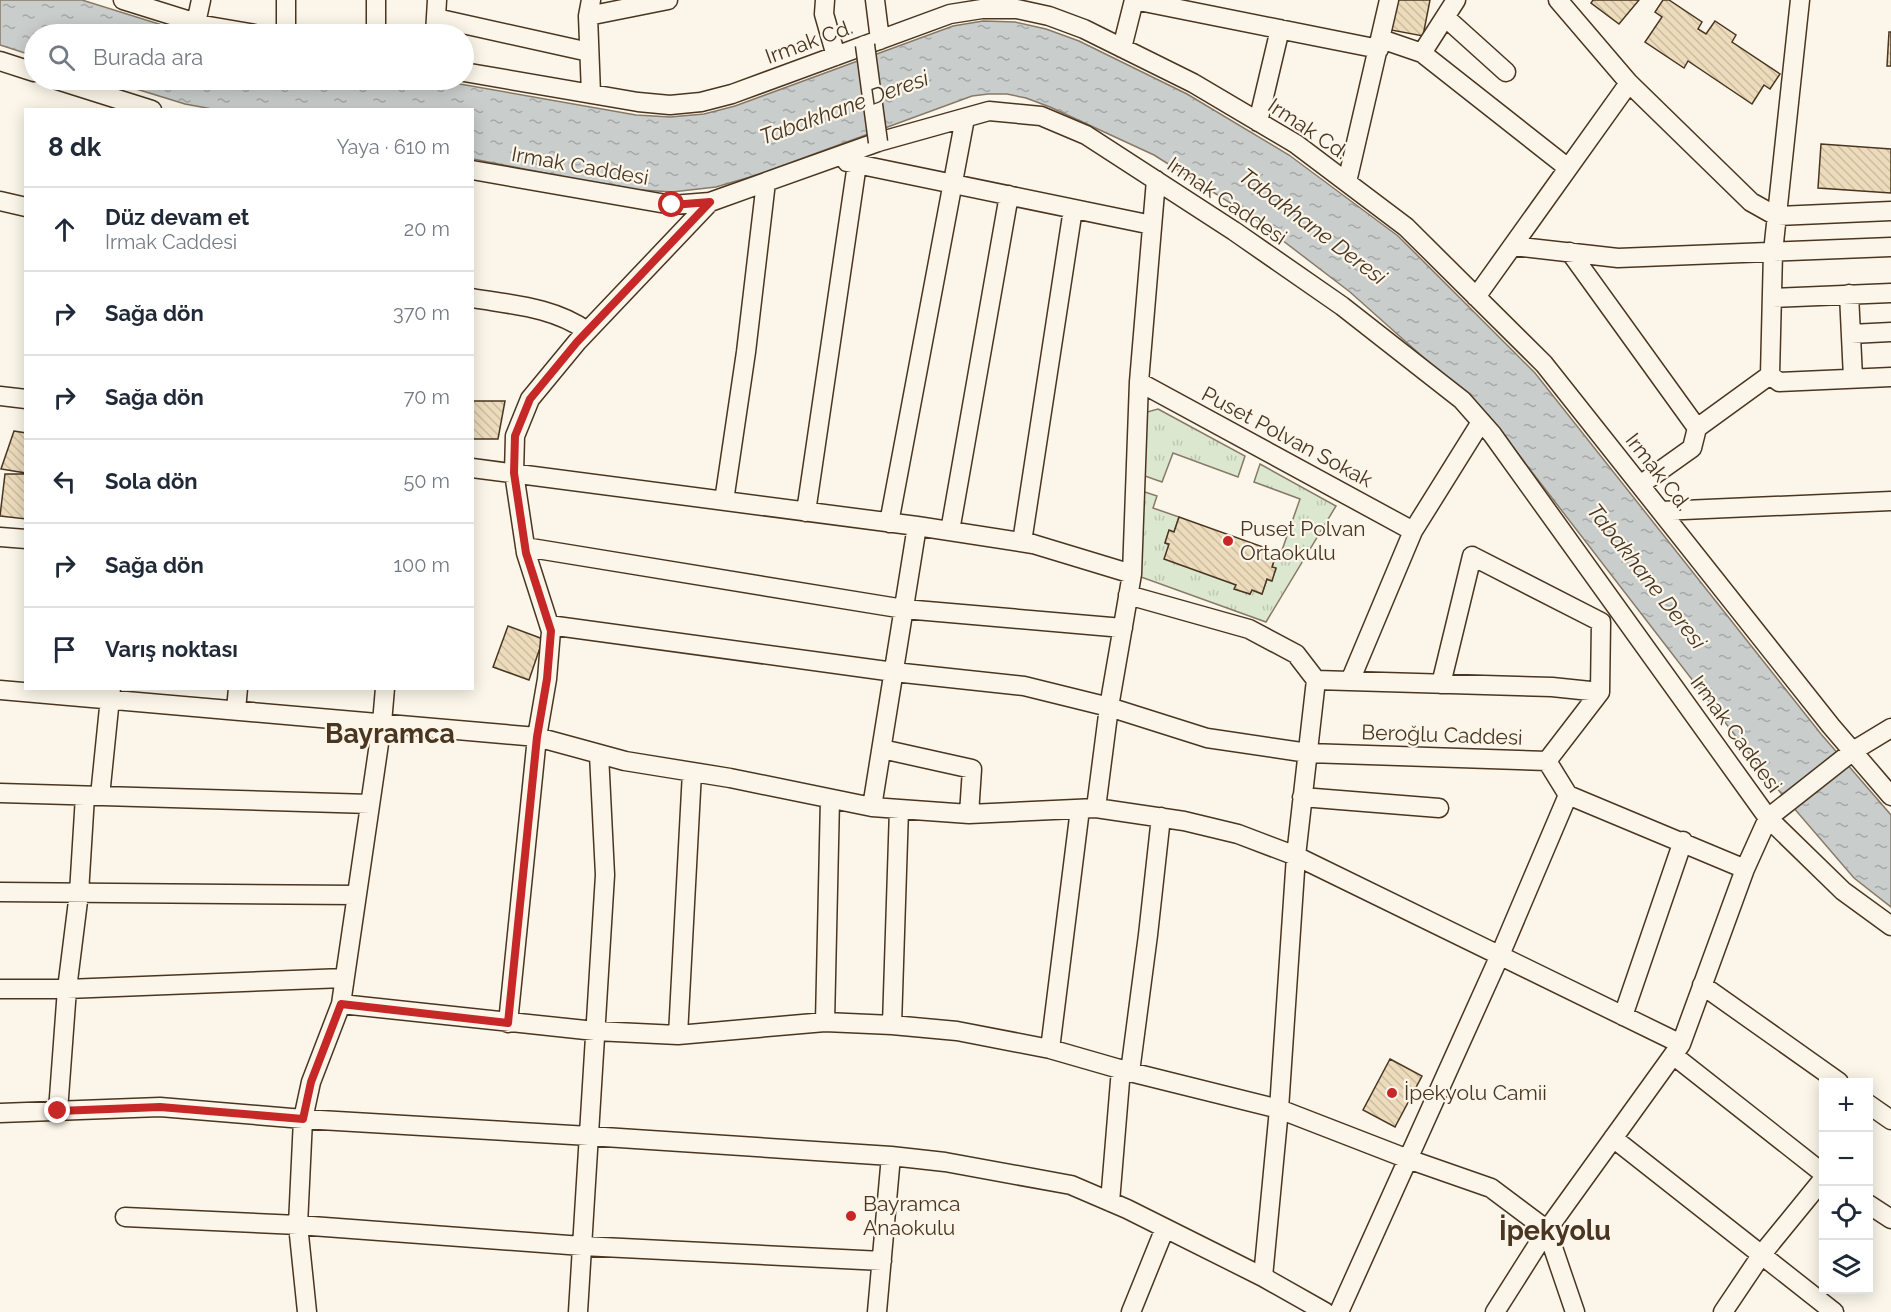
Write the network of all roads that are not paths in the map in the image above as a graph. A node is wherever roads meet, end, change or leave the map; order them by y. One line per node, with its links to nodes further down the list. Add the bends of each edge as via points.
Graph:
1 (201, 0): 17 (street)
2 (286, 0): 19 (street)
3 (376, 0): 20 (street)
4 (668, 0): 14 (street)
5 (825, 0): 29 (street, via 824,14)
6 (875, 0): 24 (street)
7 (1134, 0): 23 (street); 26 (street)
8 (1389, 0): 25 (street)
9 (1456, 0): 15 (street)
10 (1558, 0): 34 (street)
11 (1800, 0): 55 (street)
12 (135, 2): 17 (street)
13 (989, 4): 24 (street, Irmak Cd.); 26 (street, Irmak Cd., via 1049,16)
14 (589, 8): 27 (street)
15 (1445, 17): 28 (street); 32 (street)
16 (436, 18): 21 (street)
17 (196, 23): 18 (street)
18 (201, 24)
19 (285, 24)
20 (376, 24)
21 (463, 24)
22 (474, 26): 27 (street)
23 (1280, 29): 25 (street); 39 (street)
24 (872, 42): 29 (street, Irmak Cd.); 40 (street, bridge)
25 (1380, 44): 28 (street); 47 (street)
26 (1122, 48): 39 (street, Irmak Cd., via 1193,83)
27 (589, 52): 36 (street)
28 (1422, 52): 43 (street)
29 (836, 56): 36 (street, Irmak Cd., via 702,102 670,105)
30 (0, 61): 31 (street)
31 (24, 69)
32 (1506, 72)
33 (474, 74): 36 (street, Irmak Cd.)
34 (1629, 83): 43 (street); 55 (street, via 1751,202)
35 (89, 90): 37 (street)
36 (591, 94)
37 (146, 108)
38 (964, 118): 40 (street, Irmak Caddesi); 45 (street, Irmak Caddesi, via 989,111 1041,116 1086,135); 48 (street)
39 (1258, 122): 47 (street, Irmak Cd.)
40 (878, 142): 41 (street, Irmak Caddesi)
41 (830, 159): 42 (street); 46 (street, Irmak Caddesi)
42 (857, 164): 48 (street); 83 (street)
43 (1568, 168): 57 (street)
44 (474, 170): 51 (street, Irmak Caddesi, via 672,205)
45 (1155, 180): 56 (street); 75 (street, Irmak Caddesi, via 1342,306 1462,400)
46 (766, 182): 51 (street, Irmak Caddesi); 80 (street)
47 (1347, 182): 63 (street, Irmak Cd., via 1406,227)
48 (953, 184): 49 (street); 84 (street)
49 (1009, 195): 53 (street); 86 (street)
50 (0, 201): 52 (street)
51 (710, 202): 66 (street)
52 (24, 207)
53 (1073, 209): 56 (street); 90 (street)
54 (1891, 211): 55 (street)
55 (1776, 216): 60 (street)
56 (1152, 225): 72 (street)
57 (1513, 246): 59 (street); 63 (street)
58 (1891, 247): 60 (street)
59 (1570, 252): 60 (street, via 1618,258); 76 (street)
60 (1773, 252): 65 (street)
61 (1891, 293): 62 (street)
62 (1849, 294): 65 (street); 68 (street)
63 (1476, 297): 79 (street, Irmak Cd., via 1544,364)
64 (474, 298): 66 (street, via 536,309 572,320)
65 (1772, 298): 69 (street)
66 (588, 331): 78 (street, via 530,399 515,436)
67 (1891, 332): 68 (street)
68 (1851, 334): 71 (street)
69 (1770, 375): 71 (street, via 1779,382); 76 (street)
70 (1891, 376): 71 (street)
71 (1853, 378)
72 (1139, 382): 87 (street, Puset Polvan Sokak); 92 (street)
73 (0, 396): 74 (street)
74 (24, 399)
75 (1481, 422): 87 (street); 129 (street, Irmak Caddesi)
76 (1696, 428): 79 (street, via 1692,448)
77 (474, 468): 78 (street)
78 (514, 473): 80 (street); 91 (street)
79 (1640, 485): 82 (street, Irmak Cd.)
80 (724, 501): 83 (street)
81 (1891, 501): 82 (street)
82 (1660, 511): 114 (street, Irmak Cd.)
83 (806, 512): 84 (street)
84 (889, 523): 85 (street)
85 (917, 526): 86 (street); 94 (street)
86 (950, 531): 90 (street)
87 (1413, 531): 99 (street)
88 (0, 537): 89 (street)
89 (24, 539)
90 (1022, 542): 92 (street)
91 (525, 547): 94 (street); 95 (street)
92 (1132, 574): 93 (street)
93 (1128, 595): 96 (street); 98 (street, via 1249,629 1296,654)
94 (904, 609): 96 (street); 97 (street)
95 (549, 625): 97 (street, Beroğlu Caddesi); 110 (street, via 547,679)
96 (1123, 628): 106 (street)
97 (894, 672): 106 (street, Beroğlu Caddesi, via 1024,686); 111 (street)
98 (1316, 680): 99 (street); 112 (street)
99 (1350, 681): 100 (street)
100 (1441, 684): 104 (street); 104 (street, via 1472,556 1601,622)
101 (0, 690): 105 (street)
102 (238, 690): 107 (street)
103 (385, 690): 108 (street)
104 (1600, 692): 115 (street)
105 (110, 694): 107 (street); 119 (street)
106 (1109, 707): 112 (street, Beroğlu Caddesi, via 1208,738); 127 (street)
107 (236, 710): 108 (street)
108 (382, 723): 110 (street); 123 (street)
109 (1891, 728): 114 (street)
110 (537, 737): 113 (street); 146 (street)
111 (882, 749): 124 (street); 128 (street, via 972,769)
112 (1308, 753): 115 (street, Beroğlu Caddesi); 121 (street)
113 (599, 754): 116 (street); 148 (street, via 604,875)
114 (1849, 754): 120 (street, Irmak Cd.); 129 (street)
115 (1547, 761): 118 (street, Beroğlu Caddesi)
116 (692, 772): 122 (street); 149 (street)
117 (0, 793): 119 (street)
118 (1568, 795): 131 (street); 138 (street)
119 (93, 796): 123 (street); 135 (street)
120 (1891, 796)
121 (1302, 797): 125 (street); 132 (street)
122 (830, 799): 124 (street); 145 (street)
123 (370, 804): 136 (street)
124 (872, 807): 126 (street)
125 (1439, 808)
126 (899, 809): 128 (street); 147 (street)
127 (1088, 809): 128 (street); 130 (street); 150 (street)
128 (969, 814)
129 (1774, 814): 133 (street); 137 (street, via 1843,891)
130 (1161, 817): 132 (street, via 1238,834); 152 (street, via 1148,935)
131 (1683, 842): 133 (street); 144 (street)
132 (1296, 856): 138 (street); 155 (street)
133 (1745, 869): 140 (street)
134 (0, 892): 135 (street)
135 (79, 893): 136 (street); 142 (street)
136 (357, 895): 139 (street)
137 (1891, 926)
138 (1500, 955): 144 (street); 163 (street)
139 (344, 978): 142 (street); 143 (street)
140 (1702, 985): 151 (street); 153 (street)
141 (0, 989): 142 (street)
142 (67, 989): 156 (street)
143 (341, 1004): 146 (street); 158 (street, via 311,1082)
144 (1623, 1016): 151 (street)
145 (825, 1022): 147 (street); 149 (street)
146 (508, 1023): 148 (street)
147 (892, 1025): 150 (street)
148 (595, 1031): 149 (street); 160 (street)
149 (678, 1035)
150 (1050, 1049): 152 (street)
151 (1677, 1050): 161 (street); 164 (street)
152 (1125, 1070): 155 (street); 166 (street)
153 (1832, 1078)
154 (1873, 1107): 159 (street)
155 (1279, 1109): 163 (street); 176 (street)
156 (58, 1111): 157 (street); 158 (street, via 160,1107)
157 (0, 1113)
158 (303, 1119): 160 (street); 170 (street)
159 (1891, 1120)
160 (589, 1136): 162 (street); 173 (street)
161 (1613, 1138): 172 (street); 174 (street)
162 (891, 1156): 166 (street, via 1071,1185); 175 (street)
163 (1408, 1159): 172 (street, via 1491,1188); 182 (street)
164 (1819, 1172)
165 (1819, 1182): 174 (street)
166 (1110, 1202): 171 (street)
167 (1873, 1207): 169 (street)
168 (125, 1217): 170 (street)
169 (1891, 1219)
170 (298, 1225): 173 (street); 177 (street)
171 (1165, 1228): 176 (street); 180 (street)
172 (1547, 1230): 183 (street); 184 (street)
173 (582, 1246): 175 (street); 178 (street)
174 (1762, 1254): 185 (street); 186 (street)
175 (882, 1261): 179 (street)
176 (1263, 1277): 181 (street)
177 (306, 1312)
178 (578, 1312)
179 (877, 1312)
180 (1131, 1312)
181 (1325, 1312)
182 (1339, 1312)
183 (1495, 1312)
184 (1575, 1312)
185 (1723, 1312)
186 (1834, 1312)

